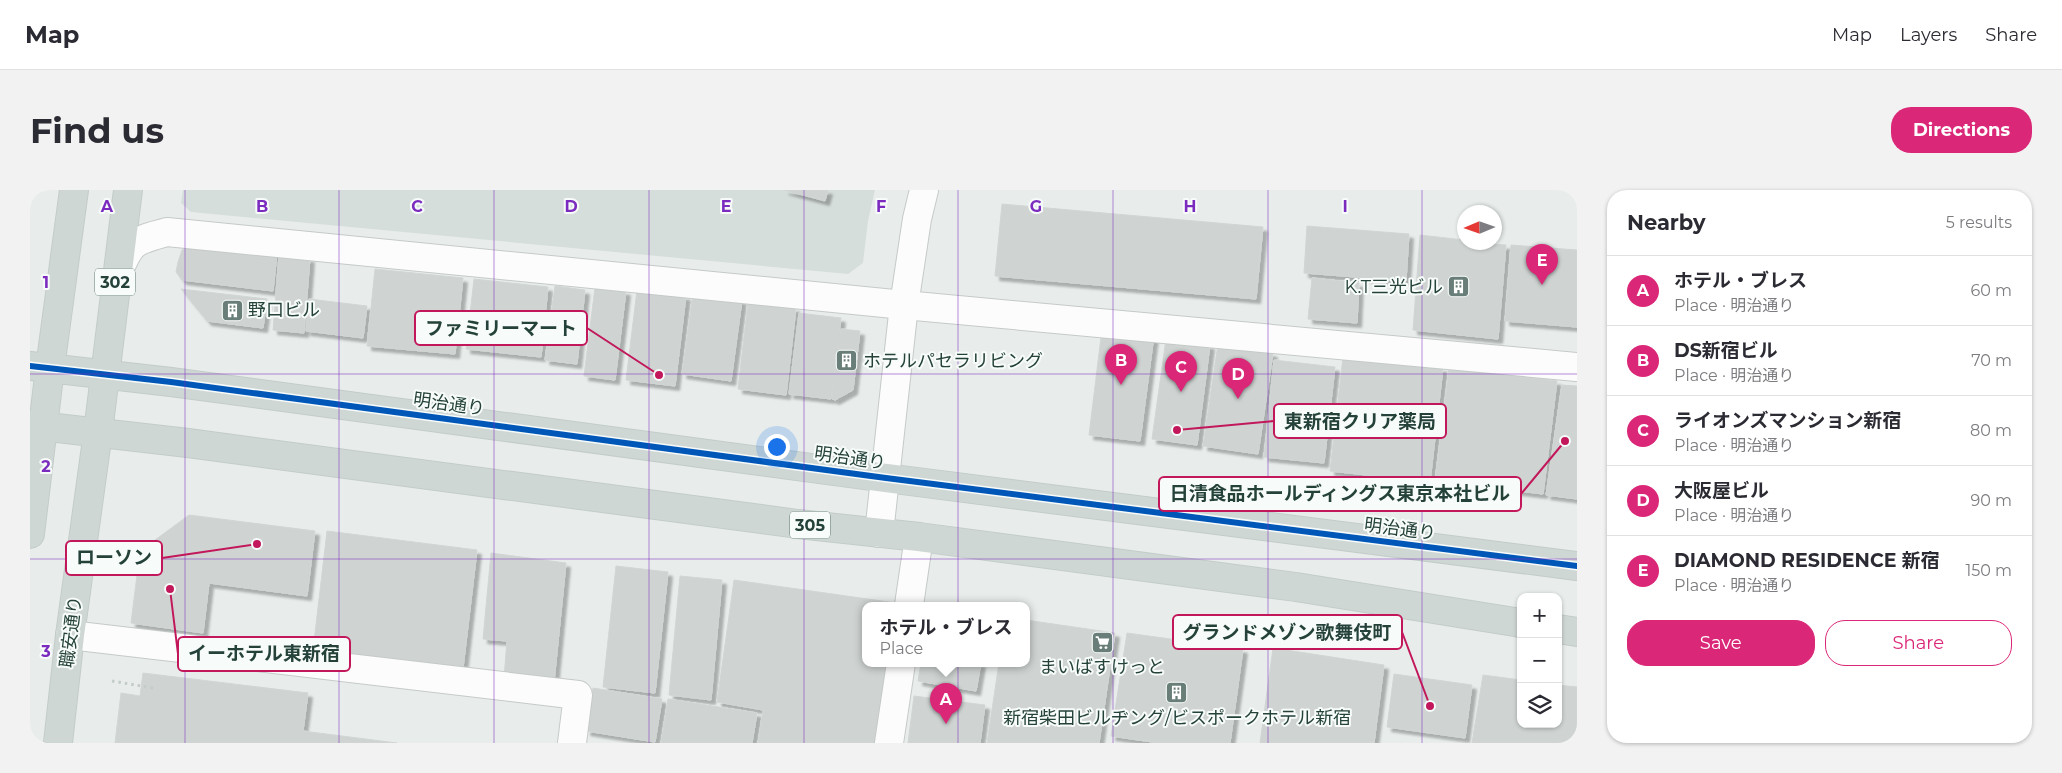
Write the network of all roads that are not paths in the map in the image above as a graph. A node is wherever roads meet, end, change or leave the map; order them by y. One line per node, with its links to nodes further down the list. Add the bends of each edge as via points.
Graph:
1 (74, 190): 6 (main road)
2 (128, 190): 4 (main road, 302)
3 (924, 190): 5 (street)
4 (116, 282): 5 (street, via 126,254 140,239 167,232); 8 (main road, 302)
5 (904, 305): 7 (street); 11 (street)
6 (40, 367): 8 (main road, 明治通り); 9 (main road)
7 (1577, 367)
8 (105, 374): 10 (main road, 302); 11 (main road, 明治通り)
9 (36, 425): 10 (main road, 305); 13 (main road)
10 (98, 432): 12 (main road, 305); 20 (main road, 職安通り / 302)
11 (886, 478): 12 (street); 15 (main road, 明治通り)
12 (879, 533): 14 (main road, 305)
13 (30, 534)
14 (919, 537): 16 (street); 17 (main road, 305, via 1296,587)
15 (1577, 566)
16 (909, 602)
17 (1517, 622)
18 (1562, 630): 19 (main road)
19 (1577, 632)
20 (70, 635): 22 (main road, 職安通り / 302); 23 (street, via 578,695)
21 (900, 667): 24 (street)
22 (58, 743)
23 (572, 743)
24 (889, 743)

